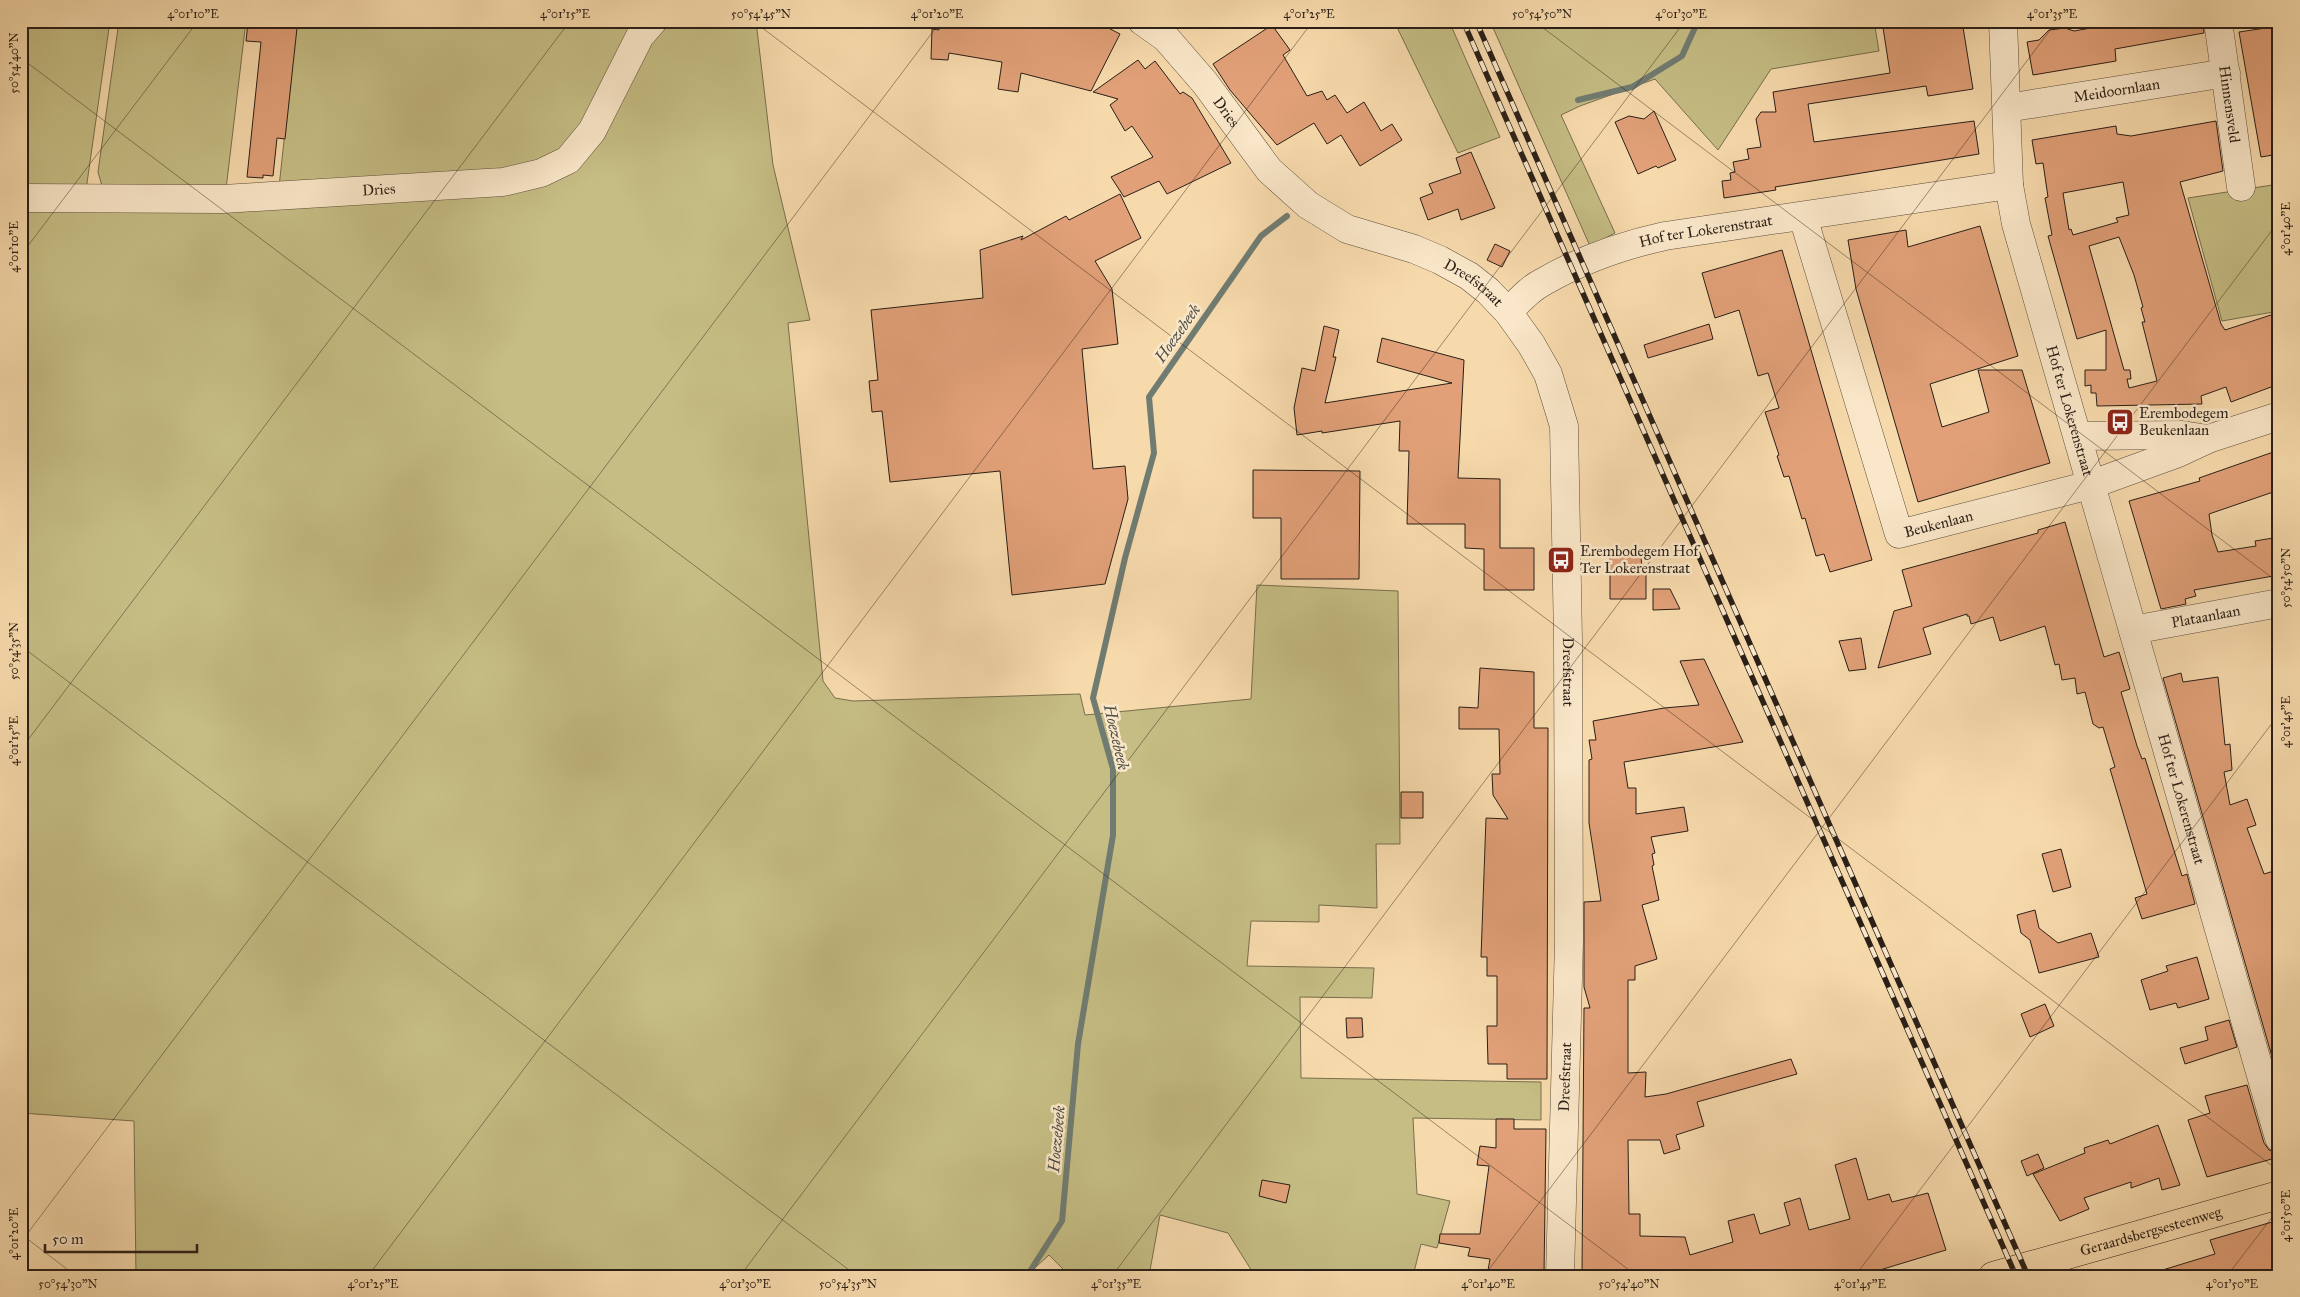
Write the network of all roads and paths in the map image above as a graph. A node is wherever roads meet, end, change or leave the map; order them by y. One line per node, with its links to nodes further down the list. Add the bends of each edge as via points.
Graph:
1 (653, 21): 9 (street, Dries, via 640,36 592,131 568,160 541,173 503,182 223,199)
2 (1142, 21): 10 (street, Dries, via 1166,38 1205,83 1269,170)
3 (2002, 21): 6 (street)
4 (2218, 21): 5 (street, Hinnensveld)
5 (2226, 73): 6 (street, Meidoornlaan); 8 (street, Hinnensveld)
6 (2007, 108): 7 (street)
7 (2009, 185): 11 (street, Hof ter Lokerenstraat); 14 (street, Hof ter Lokerenstraat, via 2016,224)
8 (2241, 187)
9 (21, 198)
10 (1308, 205): 12 (street, Dreefstraat, via 1348,229 1440,260 1469,276)
11 (1803, 217): 12 (street, Hof ter Lokerenstraat, via 1665,236 1618,248 1542,282); 16 (street, Beukenlaan, via 1899,534)
12 (1508, 312): 21 (street, Dreefstraat, via 1548,374 1564,426 1569,941)
13 (2279, 416): 15 (street, Beukenlaan)
14 (2078, 436): 15 (street, Beukenlaan, via 2182,435); 16 (street, Hof ter Lokerenstraat)
15 (2208, 438): 16 (street, Beukenlaan, via 2178,453)
16 (2090, 485): 18 (street, Hof ter Lokerenstraat)
17 (2279, 603): 18 (street, Plataanlaan)
18 (2133, 630): 19 (street, Hof ter Lokerenstraat)
19 (2279, 1138)
20 (2279, 1195): 22 (main road, Geraardsbergsesteenweg)
21 (1560, 1276)
22 (1993, 1276)

